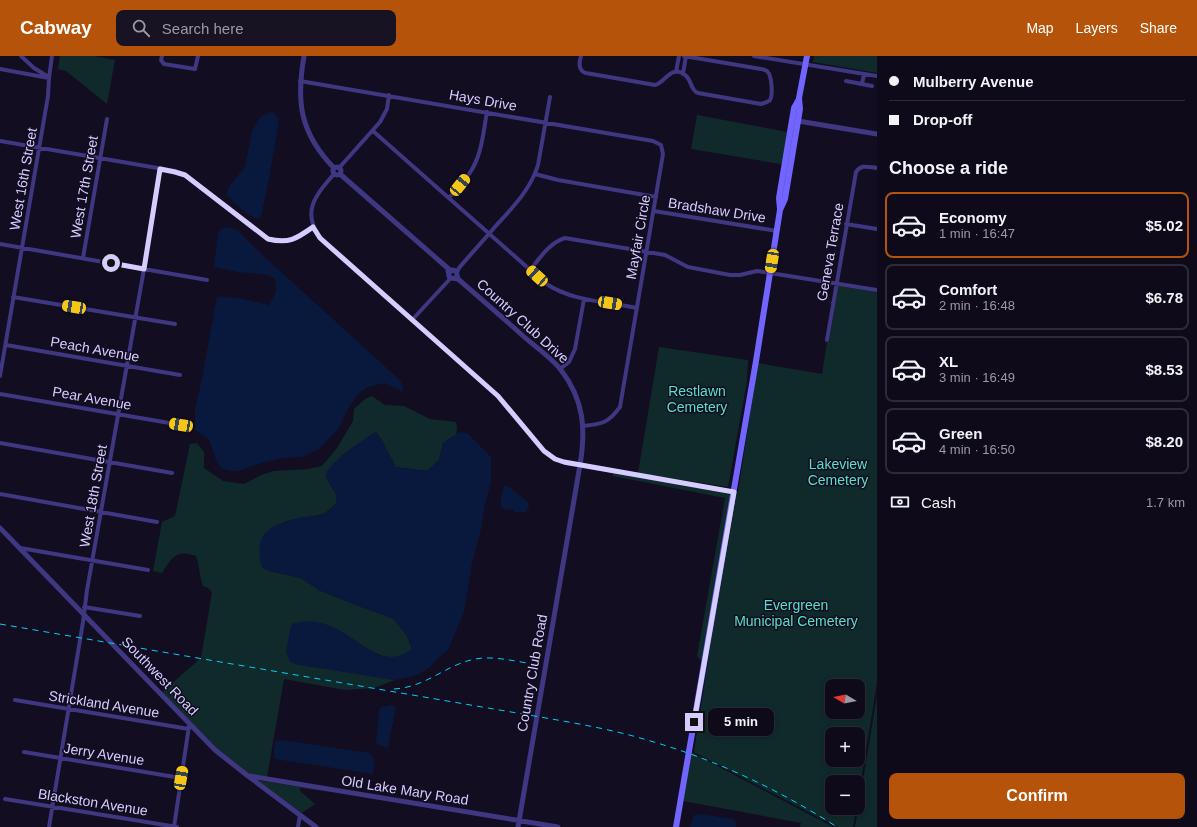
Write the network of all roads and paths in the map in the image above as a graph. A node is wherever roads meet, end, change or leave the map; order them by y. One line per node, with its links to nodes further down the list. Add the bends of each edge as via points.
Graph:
1 (21, 56): 17 (street)
2 (52, 56): 17 (street, West 16th Street)
3 (162, 56): 4 (street, via 163,63 196,68)
4 (198, 56)
5 (304, 56): 18 (street, Country Club Drive)
6 (581, 56): 13 (street, via 583,72 655,85 660,84 668,74)
7 (679, 56): 13 (street)
8 (685, 56): 14 (street); 14 (street, via 767,71 771,77 770,100 761,104 698,93 693,90 690,80)
9 (754, 56): 11 (street)
10 (807, 56): 11 (main road)
11 (805, 65): 15 (street); 24 (main road)
12 (0, 69): 17 (street)
13 (676, 72): 14 (street)
14 (683, 74)
15 (864, 74): 16 (street); 20 (street)
16 (877, 76)
17 (49, 78): 33 (street, West 16th Street)
18 (300, 81): 22 (street, Hays Drive); 37 (street, Country Club Drive, via 300,101 306,125 317,149)
19 (846, 81): 20 (street)
20 (862, 84): 21 (street)
21 (872, 86)
22 (389, 96): 25 (street, Hays Drive); 29 (street, via 384,116)
23 (550, 97): 28 (street)
24 (799, 98): 27 (main road); 41 (main road, via 794,108 779,198)
25 (487, 112): 28 (street, Hays Drive); 40 (street, via 475,165)
26 (107, 119): 34 (street, West 17th Street)
27 (798, 121): 30 (street); 41 (main road, via 785,200)
28 (546, 122): 32 (street, Hays Drive, via 654,141); 38 (street)
29 (373, 130): 37 (street); 40 (street)
30 (877, 134)
31 (0, 141): 33 (street)
32 (661, 145): 39 (street, Mayfair Circle, via 663,154)
33 (39, 147): 34 (street); 49 (street, West 16th Street)
34 (99, 159): 36 (street); 51 (street, West 17th Street)
35 (877, 168): 43 (street, Geneva Terrace, via 858,168)
36 (160, 169): 44 (street, via 185,175 268,239 290,241); 52 (street, West 18th Street)
37 (337, 171): 44 (street, via 316,195 311,215); 55 (street, Country Club Drive)
38 (535, 174): 39 (street, Bradshaw Drive); 47 (street, via 529,188)
39 (656, 197): 42 (street, Mayfair Circle)
40 (449, 198): 47 (street)
41 (780, 210): 46 (main road)
42 (654, 211): 46 (street, Bradshaw Drive); 50 (street, Mayfair Circle)
43 (846, 224): 45 (street); 57 (street, Geneva Terrace)
44 (313, 227): 63 (street, via 320,238)
45 (877, 229)
46 (777, 231): 54 (main road)
47 (489, 234): 53 (street); 55 (street)
48 (0, 244): 49 (street)
49 (22, 248): 51 (street); 59 (street, West 16th Street)
50 (646, 252): 53 (street, via 565,238 551,245); 54 (street, via 665,255 688,267 740,275 757,271); 61 (street, Mayfair Circle)
51 (83, 258): 52 (street)
52 (144, 269): 56 (street); 62 (street, West 18th Street)
53 (530, 270): 60 (street, via 562,294)
54 (770, 273): 57 (street); 79 (main road)
55 (453, 274): 63 (street); 68 (street, Country Club Drive)
56 (207, 280)
57 (836, 283): 58 (street); 65 (street, Geneva Terrace)
58 (877, 290)
59 (13, 297): 62 (street); 66 (street, West 16th Street)
60 (584, 299): 61 (street); 68 (street, via 575,349 569,362)
61 (637, 308): 74 (street, Mayfair Circle, via 620,407 603,423)
62 (136, 317): 64 (street); 67 (street, West 18th Street)
63 (412, 320): 77 (street, via 498,396 544,451 555,459)
64 (175, 324)
65 (827, 340)
66 (6, 344): 67 (street, Peach Avenue); 70 (street, West 16th Street)
67 (127, 366): 69 (street, Peach Avenue); 72 (street, West 18th Street)
68 (560, 369): 74 (street, Country Club Drive, via 574,392)
69 (180, 375)
70 (0, 376)
71 (0, 394): 72 (street, Pear Avenue)
72 (118, 414): 73 (street, Pear Avenue); 76 (street, West 18th Street)
73 (181, 425)
74 (583, 426): 77 (street, Country Club Drive, via 584,443)
75 (0, 443): 76 (street)
76 (110, 462): 78 (street); 81 (street, West 18th Street)
77 (580, 465): 79 (street); 83 (street, Country Club Drive)
78 (172, 473)
79 (734, 492): 108 (main road)
80 (0, 494): 81 (street)
81 (102, 512): 82 (street); 86 (street, West 18th Street)
82 (157, 522)
83 (570, 524): 101 (street, Country Club Road)
84 (0, 528): 85 (street, Southwest Road)
85 (20, 548): 86 (street); 89 (street, Southwest Road)
86 (93, 560): 87 (street); 88 (street, West 18th Street)
87 (148, 570)
88 (84, 607): 89 (street, West 18th Street); 90 (street)
89 (84, 614): 92 (street, West 18th Street); 93 (street, Southwest Road)
90 (140, 616)
91 (15, 700): 92 (street, Strickland Avenue)
92 (68, 709): 93 (street, Strickland Avenue); 95 (street, West 18th Street)
93 (189, 726): 96 (street, Southwest Road); 97 (street)
94 (24, 752): 95 (street, Jerry Avenue)
95 (59, 758): 97 (street, Jerry Avenue); 99 (street, West 18th Street)
96 (248, 776): 100 (street, Southwest Road); 101 (street, Old Lake Mary Road)
97 (181, 778): 103 (street)
98 (5, 799): 99 (street, Blackston Avenue)
99 (52, 806): 102 (street, West 18th Street); 103 (street, Blackston Avenue)
100 (300, 815): 104 (street); 105 (street, Southwest Road)
101 (519, 820): 106 (street, Country Club Road); 107 (street, Old Lake Mary Road)
102 (49, 827)
103 (175, 827)
104 (298, 827)
105 (316, 827)
106 (518, 827)
107 (558, 827)
108 (676, 827)

